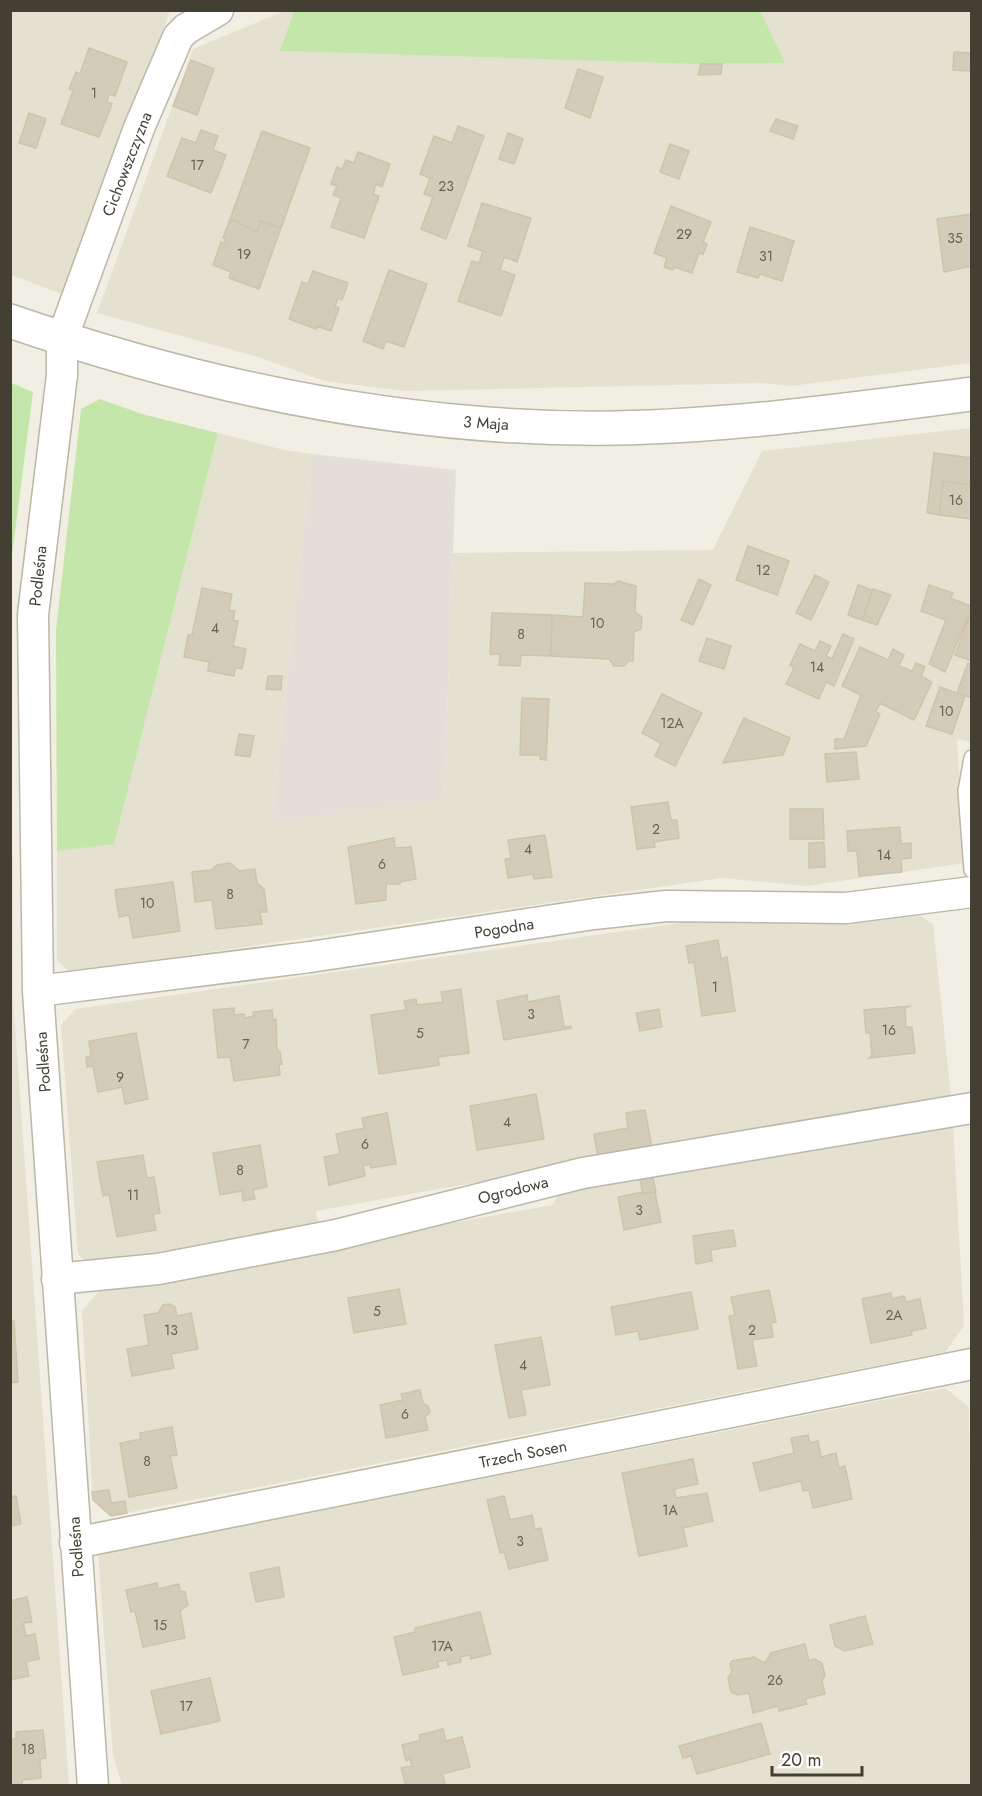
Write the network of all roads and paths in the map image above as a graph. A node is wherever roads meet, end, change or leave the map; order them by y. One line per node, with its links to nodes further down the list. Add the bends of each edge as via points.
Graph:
1 (218, 10): 3 (street, Cichowszczyzna, via 178,37 139,128)
2 (10, 321): 3 (street, 3 Maja)
3 (62, 339): 4 (street, 3 Maja, via 266,394 424,418 532,426 616,428 718,422); 8 (street, Podleśna, via 62,375 33,615)
4 (972, 394)
5 (972, 759): 6 (lane, via 966,791)
6 (972, 870)
7 (972, 892): 8 (street, Pogodna, via 846,908 656,907)
8 (38, 991): 10 (street, Podleśna)
9 (972, 1108): 10 (street, Ogrodowa, via 583,1173 336,1235 158,1269)
10 (57, 1279): 12 (street, Podleśna)
11 (972, 1364): 12 (street, Trzech Sosen)
12 (75, 1543): 13 (street, Podleśna)
13 (93, 1785)

